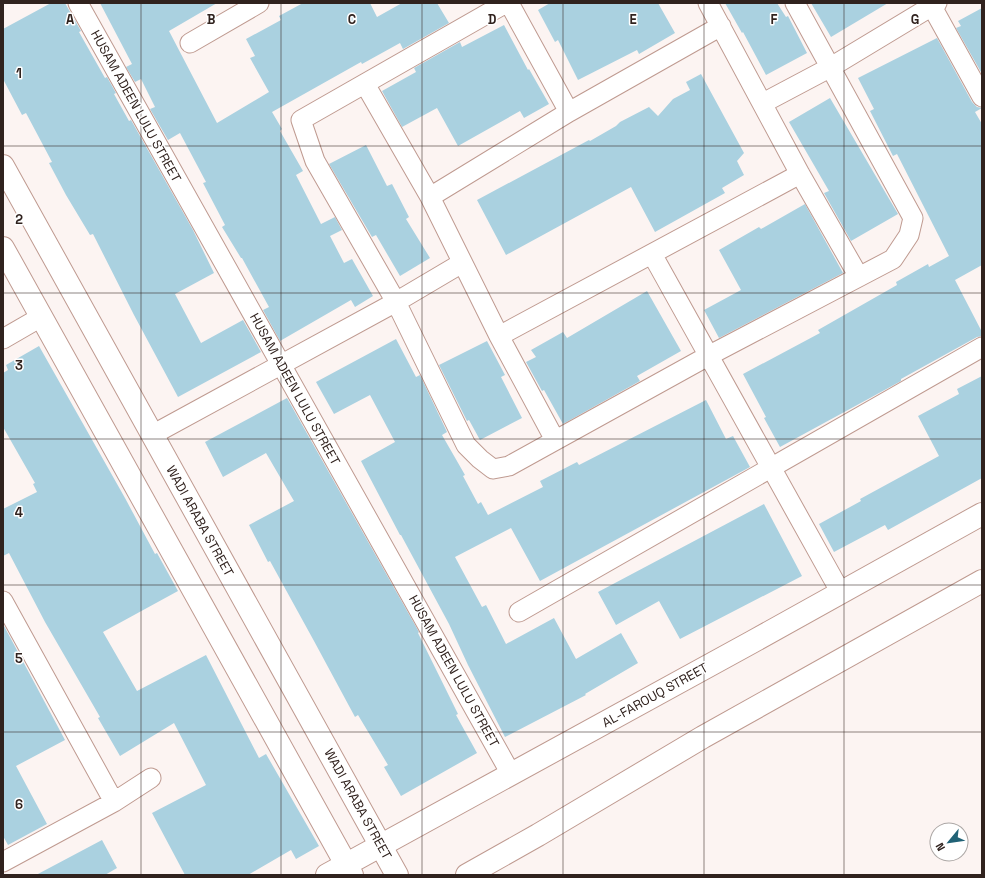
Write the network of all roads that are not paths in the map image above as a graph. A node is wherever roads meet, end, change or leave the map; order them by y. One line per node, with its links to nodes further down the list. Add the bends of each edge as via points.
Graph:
1 (78, 3): 27 (street, HUSAM ADEEN LULU STREET)
2 (259, 3): 8 (street)
3 (508, 3): 10 (street); 13 (street)
4 (708, 3): 7 (street)
5 (795, 3): 9 (street)
6 (933, 4): 9 (street); 11 (street)
7 (721, 26): 12 (street); 13 (street)
8 (190, 43)
9 (831, 67): 12 (street); 20 (street, via 913,218 909,235 893,259)
10 (365, 84): 16 (street); 21 (street, via 301,120 315,161)
11 (982, 97)
12 (763, 103): 15 (street)
13 (569, 112): 16 (street)
14 (3, 166): 28 (main road, WADI ARABA STREET)
15 (800, 174): 18 (street); 20 (street)
16 (430, 197): 19 (street)
17 (3, 248): 22 (main road)
18 (652, 254): 23 (street); 26 (street)
19 (462, 263): 21 (street); 23 (street)
20 (859, 277): 26 (street)
21 (396, 302): 27 (street); 29 (street, via 466,445 480,459 493,469 509,466)
22 (41, 317): 24 (street); 41 (main road)
23 (499, 336): 29 (street)
24 (3, 339)
25 (982, 347): 30 (street)
26 (708, 356): 29 (street); 30 (street)
27 (281, 364): 28 (street); 36 (street, HUSAM ADEEN LULU STREET)
28 (152, 435): 39 (main road, WADI ARABA STREET)
29 (554, 440)
30 (771, 468): 33 (street); 35 (street)
31 (982, 514): 33 (main road, AL-FAROUQ STREET)
32 (982, 581): 44 (main road, via 703,737)
33 (841, 593): 36 (main road, AL-FAROUQ STREET)
34 (3, 601): 38 (street)
35 (519, 612)
36 (512, 774): 39 (main road, AL-FAROUQ STREET)
37 (151, 778): 38 (street)
38 (114, 802): 40 (street)
39 (381, 846): 41 (main road, AL-FAROUQ STREET); 43 (main road, WADI ARABA STREET)
40 (3, 862)
41 (349, 870): 42 (main road, AL-FAROUQ STREET)
42 (327, 875)
43 (398, 875)
44 (466, 875)

